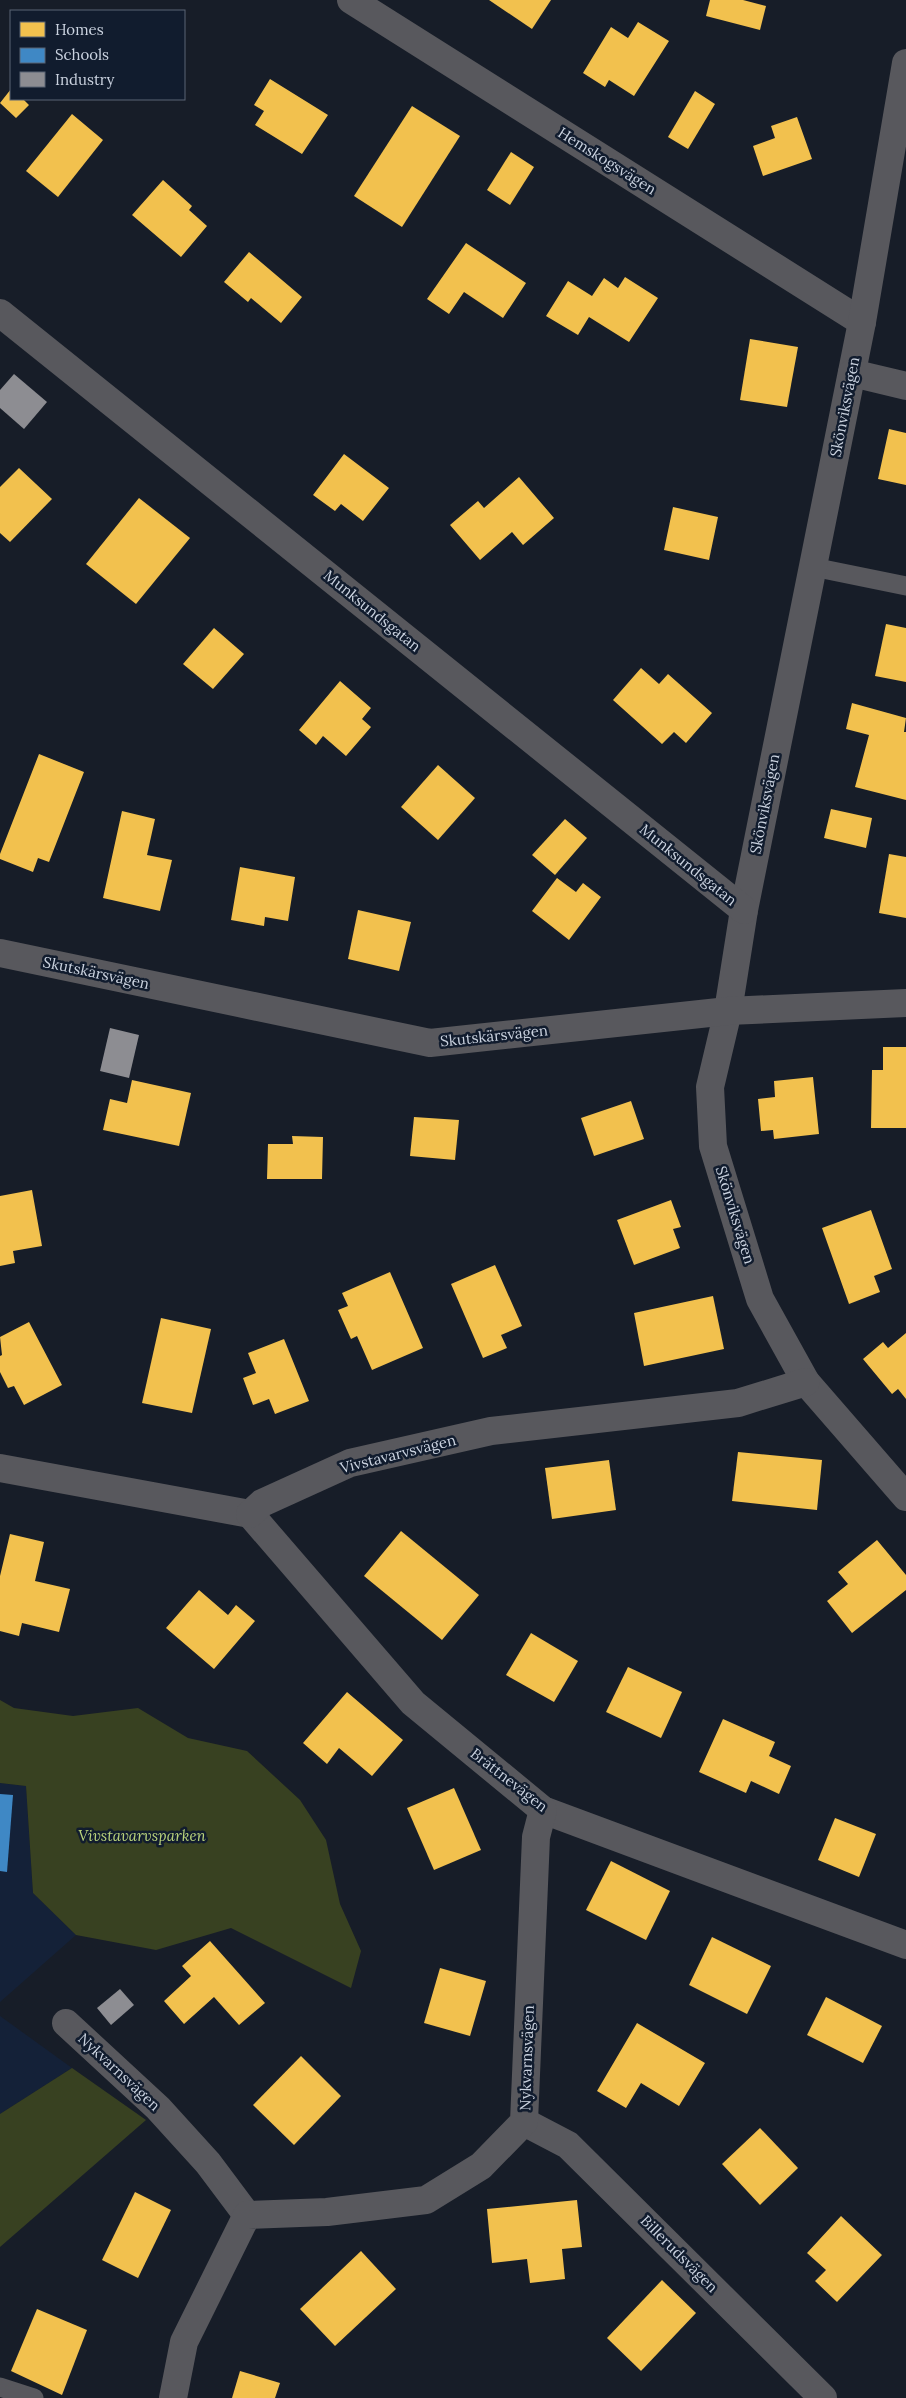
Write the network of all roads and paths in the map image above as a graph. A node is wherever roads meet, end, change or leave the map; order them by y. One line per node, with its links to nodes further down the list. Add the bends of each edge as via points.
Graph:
1 (352, 0): 4 (street, Hemskogsvägen)
2 (906, 63): 4 (street, Skönviksvägen)
3 (0, 313): 9 (street, Munksundsgatan)
4 (862, 322): 5 (street, Skönviksvägen)
5 (852, 373): 6 (street); 7 (street, Skönviksvägen)
6 (906, 386)
7 (813, 567): 8 (lane); 9 (street, Skönviksvägen)
8 (906, 586)
9 (744, 910): 12 (street, Skönviksvägen)
10 (0, 953): 12 (street, Skutskärsvägen, via 430,1043)
11 (906, 1003): 12 (street, Skutskärsvägen)
12 (728, 1011): 13 (street, Skönviksvägen, via 710,1087 714,1146 760,1300)
13 (806, 1382): 15 (street, Skönviksvägen); 16 (street, Vivstavarvsvägen, via 738,1403 491,1431 350,1463 262,1503)
14 (0, 1468): 16 (street)
15 (906, 1497)
16 (250, 1514): 17 (street, Brättnevägen, via 413,1703)
17 (543, 1810): 18 (street, Brättnevägen); 20 (street, Nykvarnsvägen, via 536,1837)
18 (906, 1945)
19 (66, 2023): 21 (street, Nykvarnsvägen, via 158,2108 208,2163)
20 (524, 2122): 21 (street, Nykvarnsvägen, via 481,2166 426,2200 327,2212); 25 (street, Billerudsvägen, via 568,2145)
21 (247, 2215): 24 (street, via 184,2342)
22 (0, 2387): 23 (lane)
23 (34, 2398)
24 (173, 2398)
25 (823, 2398)

